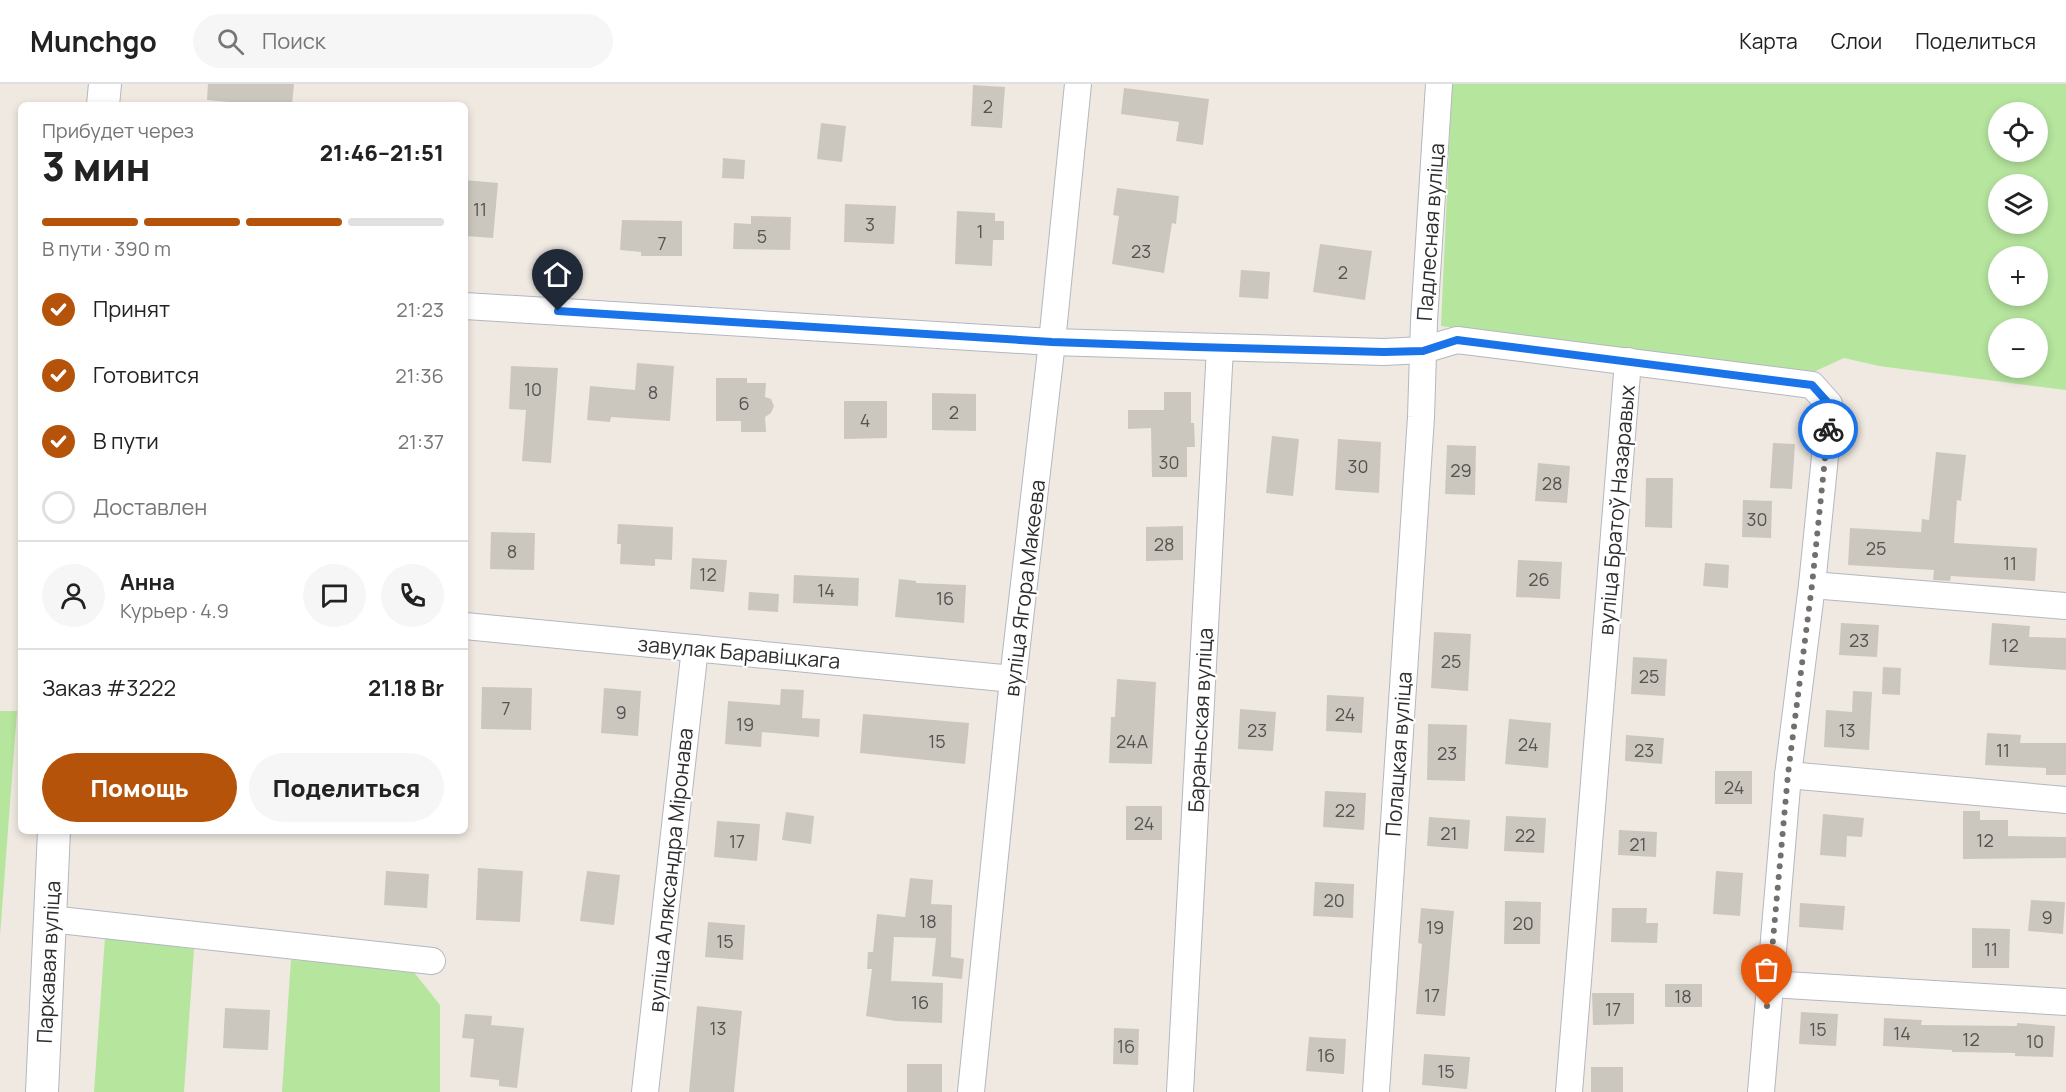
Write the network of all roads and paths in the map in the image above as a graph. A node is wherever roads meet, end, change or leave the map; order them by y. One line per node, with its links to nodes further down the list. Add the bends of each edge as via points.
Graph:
1 (105, 84): 4 (street)
2 (1078, 84): 6 (street, вуліца Ягора Макеева)
3 (1439, 84): 8 (street, Падлесная вуліца)
4 (103, 102)
5 (468, 306): 6 (street, вуліца Братоў Назаравых)
6 (1052, 342): 7 (street, вуліца Братоў Назаравых); 15 (street, вуліца Ягора Макеева)
7 (1220, 348): 8 (street, вуліца Братоў Назаравых); 26 (street, Бараньская вуліца)
8 (1423, 351): 9 (street, вуліца Братоў Назаравых, via 1457,340); 10 (street, Падлесная вуліца)
9 (1628, 361): 11 (street, via 1812,385 1829,404); 28 (street, вуліца Братоў Назаравых)
10 (1421, 417): 27 (street, Полацкая вуліца)
11 (1812, 585): 12 (street); 16 (street)
12 (2066, 606)
13 (468, 626): 14 (street, завулак Баравіцкага)
14 (695, 648): 15 (street, завулак Баравіцкага); 24 (street, вуліца Аляксандра Міронава)
15 (1013, 679): 25 (street, вуліца Ягора Макеева)
16 (1788, 774): 17 (street); 21 (street)
17 (2066, 800)
18 (54, 834): 19 (street, Паркавая вуліца)
19 (50, 919): 20 (street); 23 (street, Паркавая вуліца)
20 (432, 961)
21 (1769, 984): 22 (street); 29 (street)
22 (2066, 1002)
23 (42, 1092)
24 (645, 1092)
25 (970, 1092)
26 (1180, 1092)
27 (1376, 1092)
28 (1569, 1092)
29 (1761, 1092)

